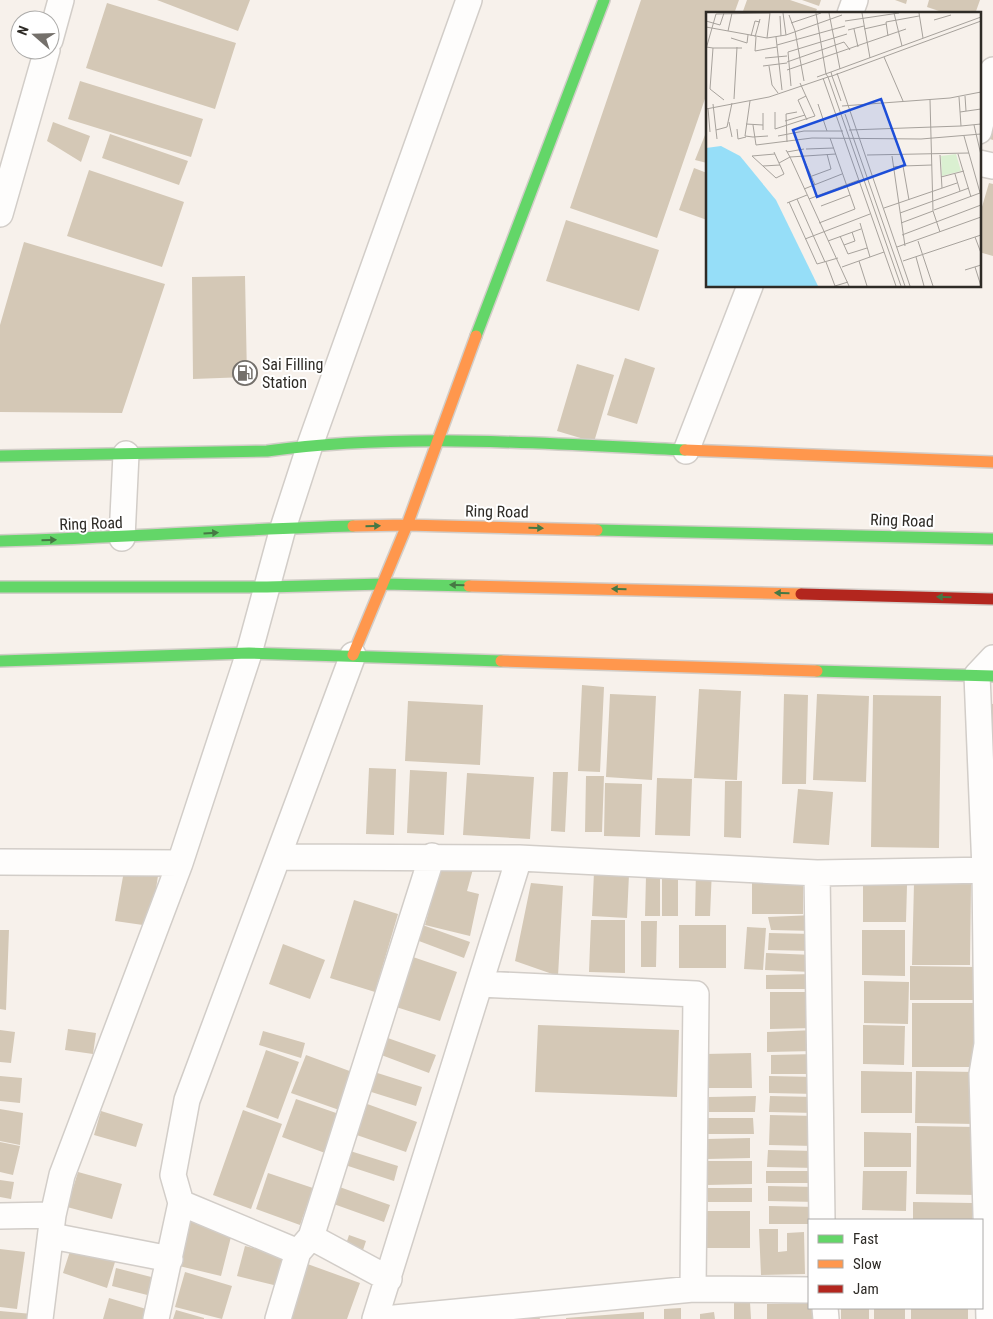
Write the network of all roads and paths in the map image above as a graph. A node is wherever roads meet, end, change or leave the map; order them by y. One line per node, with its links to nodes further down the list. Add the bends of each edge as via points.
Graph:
1 (469, 0): 13 (street)
2 (604, 0): 12 (main road)
3 (855, 0): 4 (street)
4 (851, 12)
5 (44, 60): 10 (street)
6 (993, 70): 7 (street)
7 (980, 127)
8 (980, 163): 9 (street)
9 (993, 166)
10 (0, 214)
11 (749, 288): 14 (street)
12 (439, 440): 13 (main road); 14 (main road); 18 (main road)
13 (310, 445): 15 (main road, via 267,451); 19 (street)
14 (686, 451): 17 (main road)
15 (126, 454): 16 (main road); 20 (street)
16 (0, 456)
17 (993, 462)
18 (407, 525): 19 (main road, Ring Road, one-way to 18); 21 (main road, Ring Road, one-way to 21); 23 (main road)
19 (284, 528): 20 (main road, Ring Road, one-way to 19); 25 (street)
20 (122, 538): 22 (main road, Ring Road, one-way to 20)
21 (993, 539)
22 (0, 541)
23 (384, 584): 25 (main road); 26 (main road, one-way to 23); 28 (main road)
24 (0, 587): 25 (main road)
25 (267, 587): 27 (street)
26 (993, 598)
27 (249, 653): 28 (main road); 29 (main road); 35 (street)
28 (353, 655): 30 (main road); 32 (street)
29 (0, 661)
30 (988, 670): 36 (street)
31 (432, 856): 32 (street); 33 (street); 43 (street)
32 (279, 857): 39 (street, via 187,1100 173,1176)
33 (519, 858): 37 (street); 38 (street)
34 (0, 862): 35 (street)
35 (180, 863): 42 (street, via 62,1175)
36 (989, 870): 37 (street); 53 (street, via 987,1044 982,1074)
37 (817, 873): 41 (street)
38 (480, 984): 45 (street); 46 (street, via 696,994)
39 (181, 1203): 43 (street); 44 (street)
40 (0, 1216): 42 (street)
41 (822, 1219)
42 (52, 1226): 44 (street); 48 (street)
43 (304, 1245): 45 (street); 50 (street)
44 (170, 1259): 49 (street)
45 (389, 1279): 51 (street)
46 (693, 1289): 47 (street); 52 (street)
47 (808, 1290)
48 (40, 1319)
49 (156, 1319)
50 (278, 1319)
51 (375, 1319)
52 (384, 1319)
53 (988, 1319)

